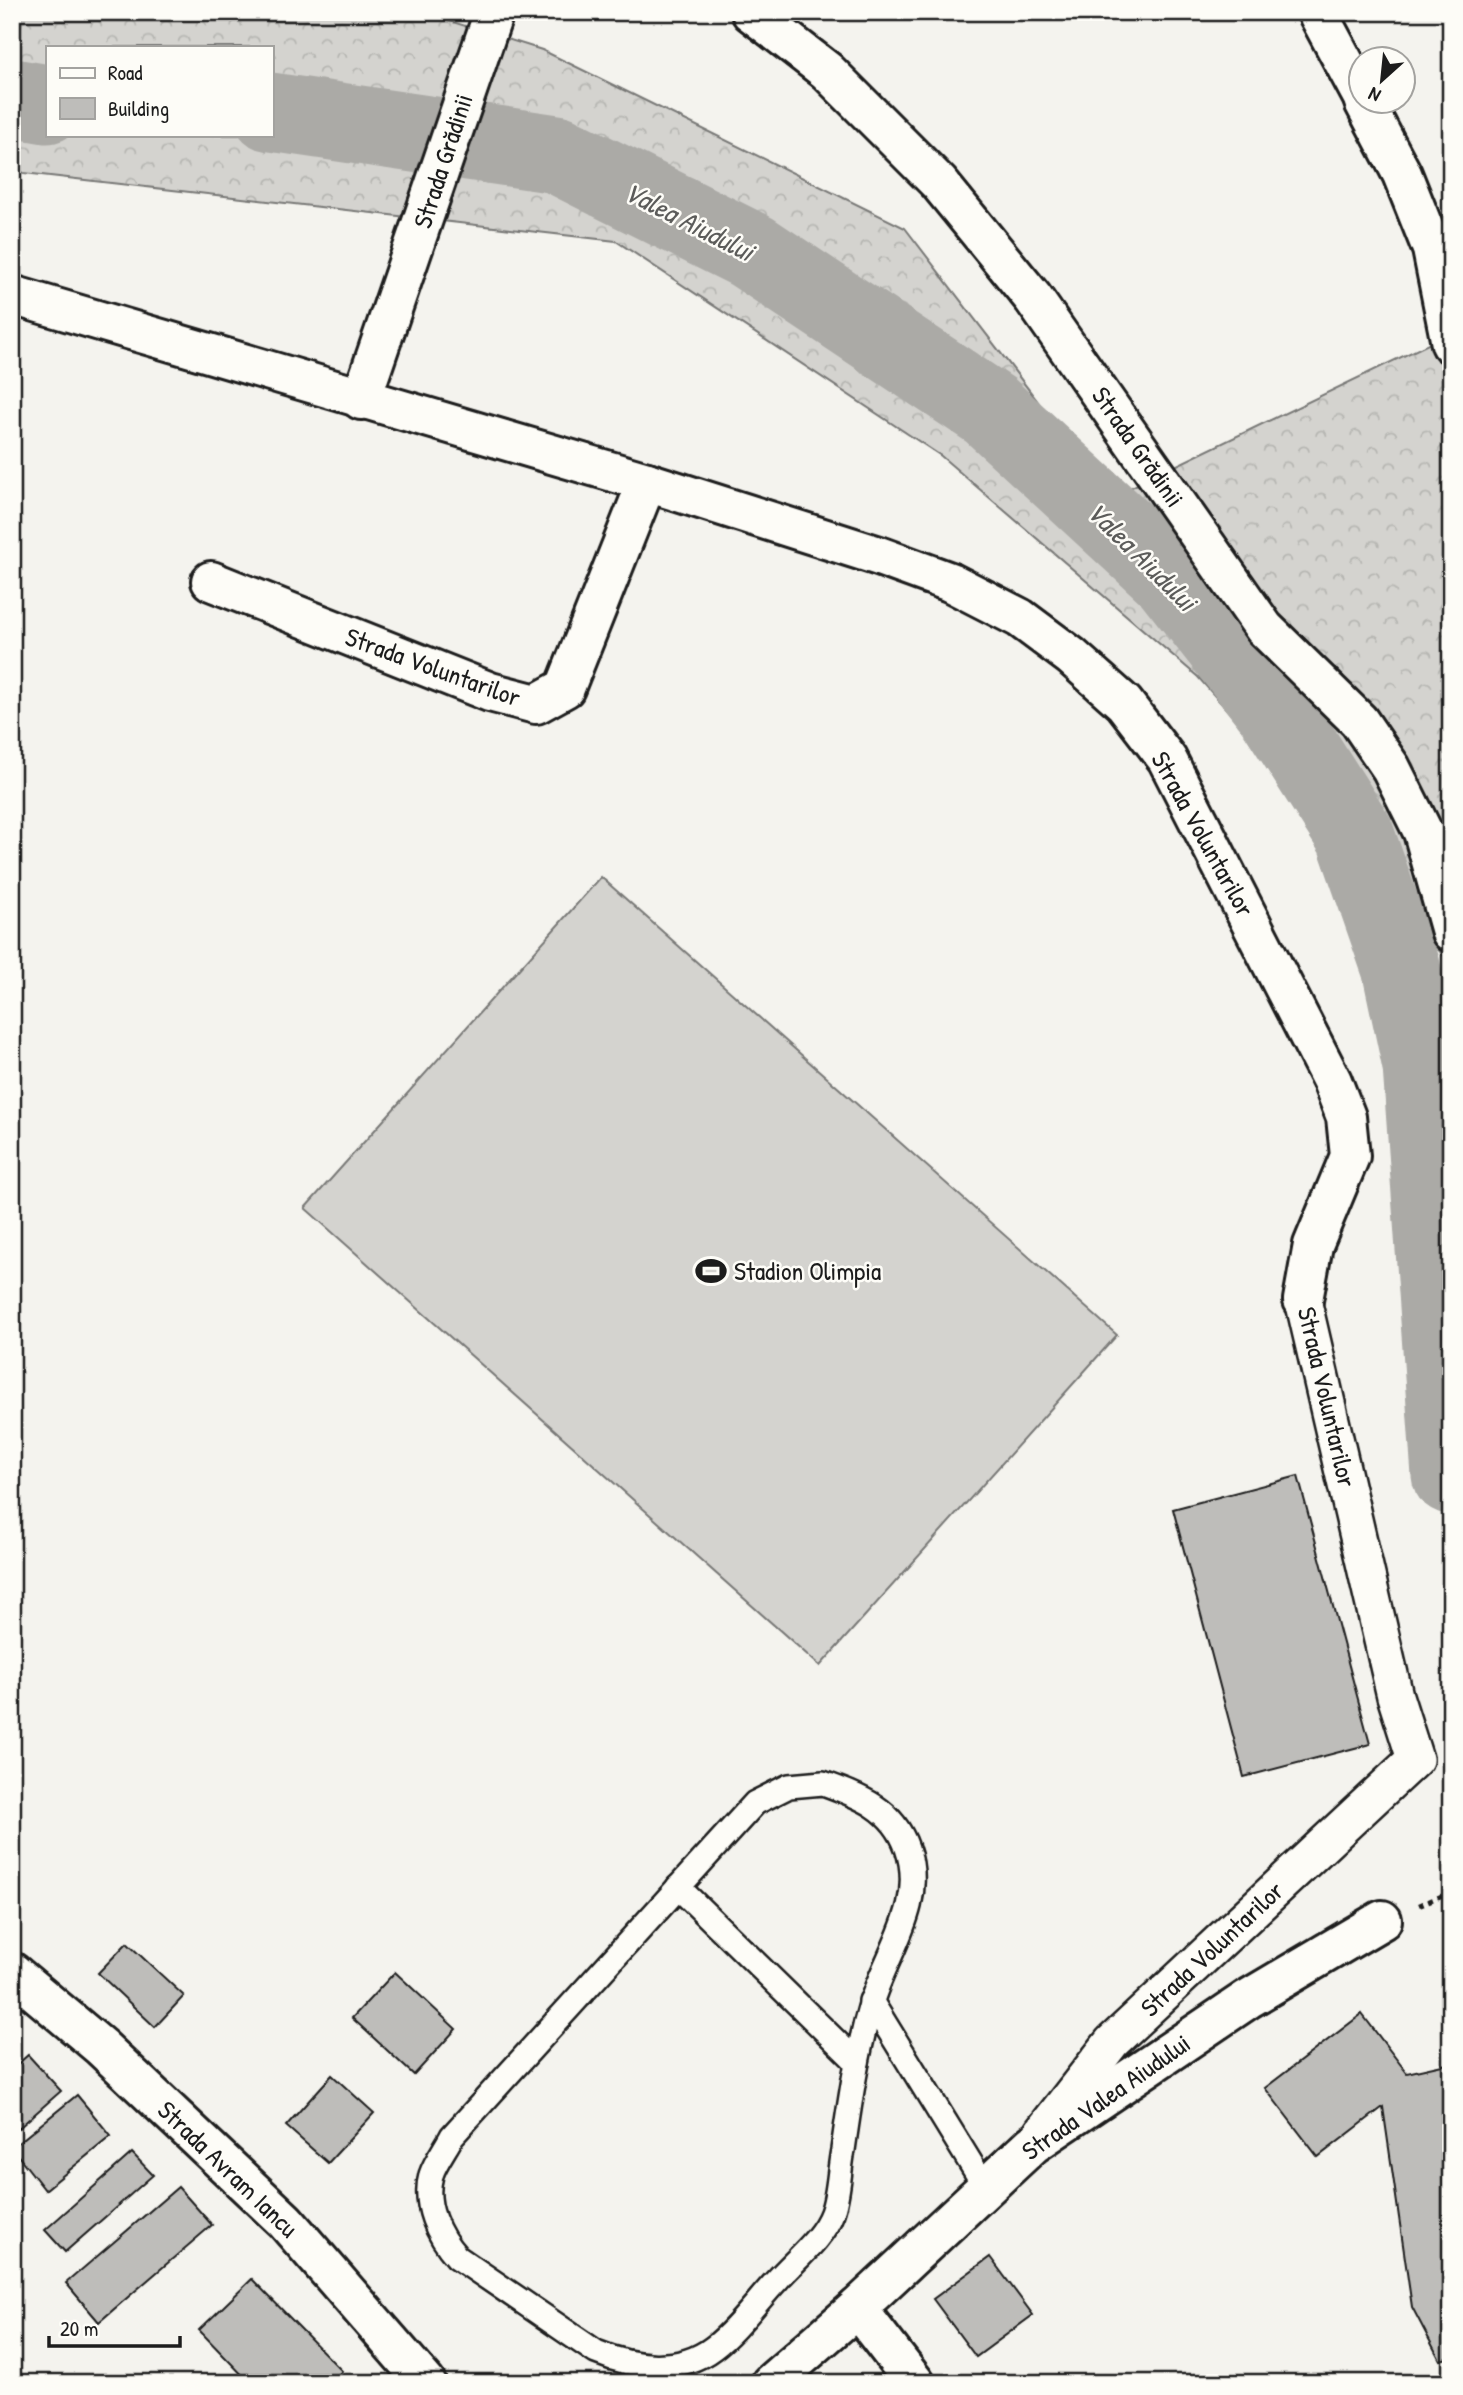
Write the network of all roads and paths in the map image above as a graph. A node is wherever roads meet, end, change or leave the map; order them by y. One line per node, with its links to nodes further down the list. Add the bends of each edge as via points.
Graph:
1 (494, 12): 8 (street, Strada Grădinii)
2 (751, 12): 11 (street, Strada Grădinii, via 827,71 939,183 1033,298 1258,620 1359,721 1391,768 1423,832)
3 (1317, 12): 4 (street)
4 (1348, 70)
5 (1371, 116): 7 (street, via 1402,174 1432,249)
6 (12, 295): 8 (street, Strada Voluntarilor)
7 (1451, 344)
8 (361, 400): 9 (street, Strada Voluntarilor)
9 (647, 482): 10 (street, Strada Voluntarilor, via 565,688 537,705 490,692); 12 (street, Strada Voluntarilor, via 950,582 1020,618 1124,703 1167,759 1314,1045 1346,1117 1350,1156 1313,1245)
10 (211, 581)
11 (1451, 932)
12 (1303, 1300): 18 (street, Strada Voluntarilor, via 1395,1696 1415,1759 1111,2042)
13 (678, 1887): 16 (lane, via 755,1803 789,1786 822,1783 867,1799 897,1827 908,1848 913,1875 911,1905); 17 (lane); 17 (lane, via 452,2136 431,2176 431,2214 445,2244 457,2257 596,2352 617,2361 646,2367 682,2363 712,2349 832,2215)
14 (1382, 1920): 18 (street, Strada Valea Aiudului, via 1248,2000)
15 (12, 1972): 21 (street, Strada Avram Iancu, via 101,2047 285,2221)
16 (872, 2001): 17 (lane); 19 (lane)
17 (856, 2062)
18 (1033, 2144): 19 (street, Strada Valea Aiudului)
19 (986, 2188): 20 (street, Strada Valea Aiudului)
20 (857, 2308): 22 (street, Strada Valea Aiudului); 23 (street)
21 (422, 2382)
22 (771, 2383)
23 (915, 2383)

